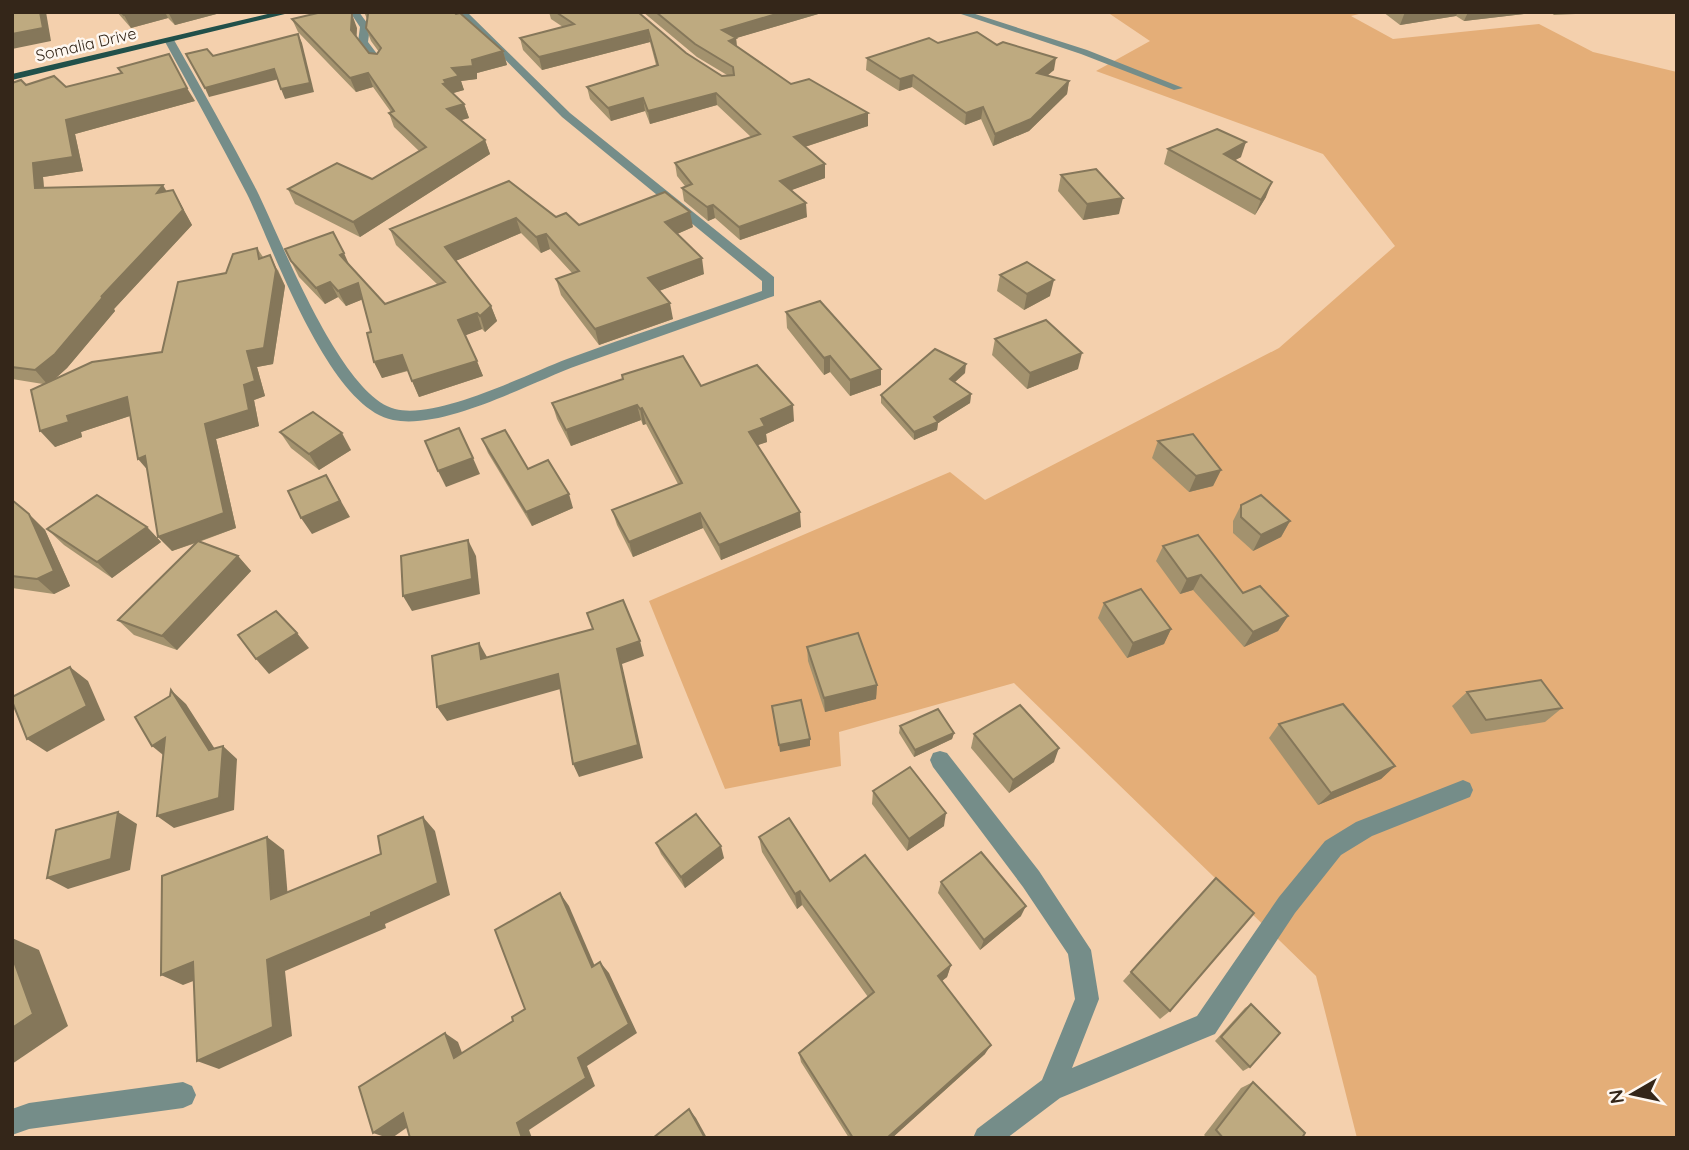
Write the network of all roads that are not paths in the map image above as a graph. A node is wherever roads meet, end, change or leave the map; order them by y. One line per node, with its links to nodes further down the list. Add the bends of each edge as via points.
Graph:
1 (246, 12): 8 (main road, Somalia Drive)
2 (289, 12): 6 (main road, Somalia Drive)
3 (354, 12): 7 (street, via 365,27 363,42)
4 (462, 12): 6 (street, via 566,115 769,280 769,293 471,403 423,415 394,415 372,405 332,358 232,153)
5 (959, 12): 10 (street)
6 (169, 40): 9 (main road, Somalia Drive)
7 (379, 63)
8 (12, 69)
9 (12, 78)
10 (1178, 88)
11 (940, 760): 13 (street, via 1079,950 1087,999)
12 (1462, 790): 13 (street, via 1364,829 1333,848 1287,905 1206,1025)
13 (1051, 1090): 16 (street)
14 (183, 1095): 15 (street)
15 (12, 1122)
16 (986, 1138)

